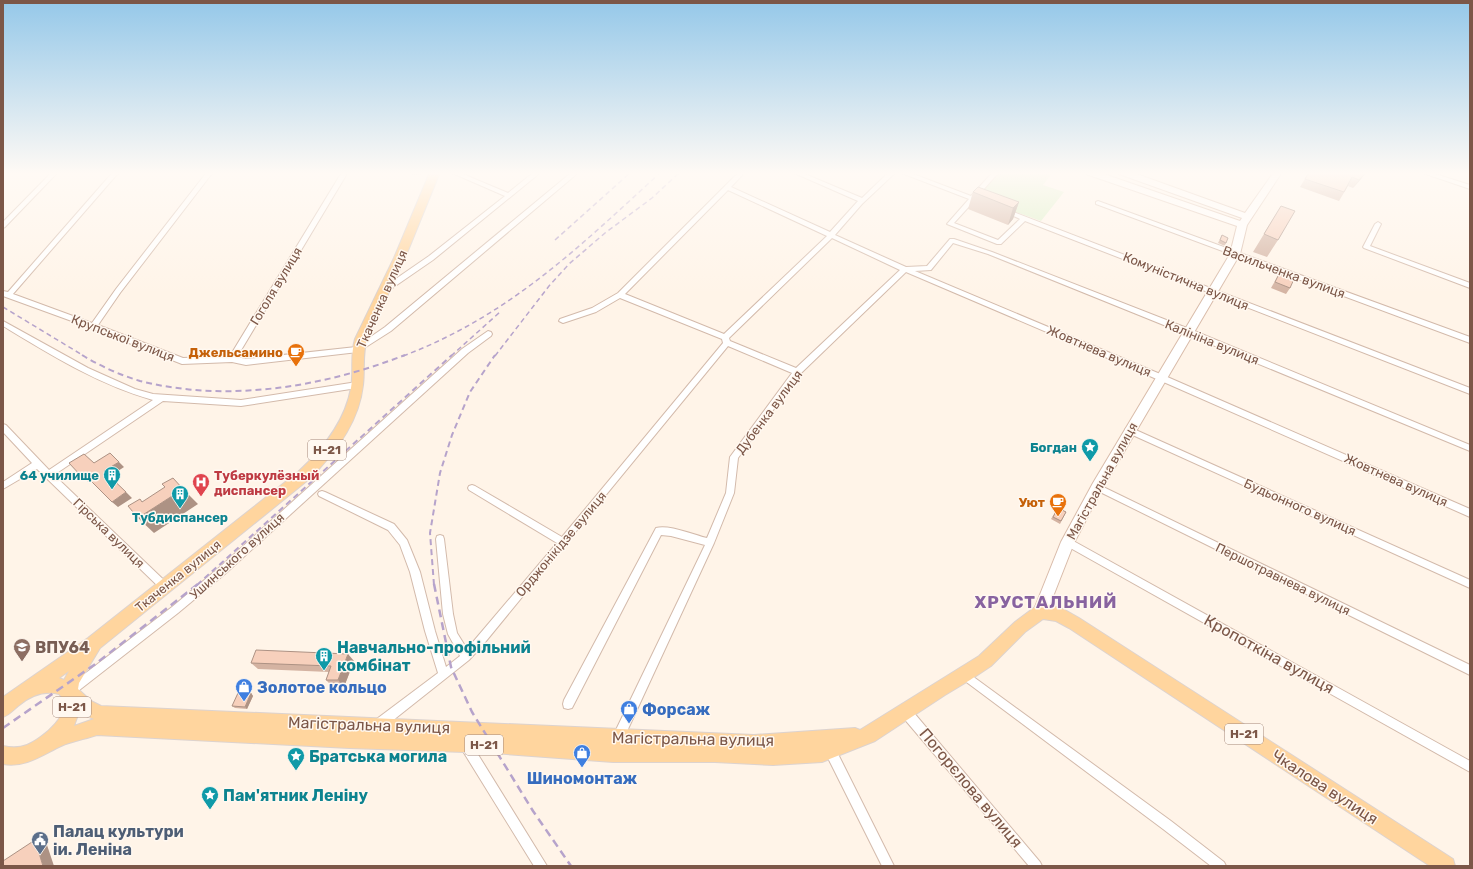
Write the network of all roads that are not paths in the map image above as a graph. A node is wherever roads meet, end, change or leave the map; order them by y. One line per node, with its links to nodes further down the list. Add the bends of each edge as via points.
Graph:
1 (16, 213): 20 (street)
2 (79, 213): 27 (street)
3 (179, 213): 31 (street)
4 (320, 213): 37 (street, Гоголя вулиця)
5 (420, 213): 25 (main road, Ткаченка вулиця / Н-21)
6 (487, 213): 25 (street, via 431,258)
7 (527, 213): 36 (street, via 388,329)
8 (703, 213): 28 (street)
9 (784, 213): 21 (street, Жовтнева вулиця)
10 (852, 213): 21 (street, Орджонікідзе вулиця)
11 (960, 213): 17 (street, via 950,224 1000,243)
12 (1011, 213): 17 (street, Комуністична вулиця)
13 (1124, 213): 22 (street, Васильченка вулиця)
14 (1217, 213): 18 (street)
15 (1223, 213): 18 (street)
16 (1250, 213): 18 (street, Магістральна вулиця)
17 (1024, 218): 26 (street, Комуністична вулиця)
18 (1244, 221): 22 (street, Магістральна вулиця)
19 (1378, 224): 24 (street, via 1366,247)
20 (3, 226)
21 (832, 234): 23 (street, Жовтнева вулиця); 34 (street, Орджонікідзе вулиця)
22 (1235, 254): 26 (street, Магістральна вулиця); 35 (street, Васильченка вулиця)
23 (905, 269): 32 (street, Калініна вулиця, via 929,268 952,240); 38 (street, Дубенка вулиця); 39 (street, Жовтнева вулиця)
24 (1470, 286)
25 (386, 289): 36 (main road, Ткаченка вулиця / Н-21)
26 (1212, 292): 32 (street, Магістральна вулиця); 41 (street, Комуністична вулиця)
27 (6, 294): 31 (street, Крупської вулиця)
28 (620, 295): 29 (street, via 594,310); 34 (street)
29 (564, 321)
30 (3, 323): 42 (street, via 104,379)
31 (94, 326): 37 (street, Крупської вулиця, via 182,361)
32 (1189, 332): 39 (street, Магістральна вулиця); 45 (street, Калініна вулиця)
33 (488, 334): 66 (street, Ушинського вулиця, via 465,351 181,605)
34 (726, 340): 38 (street); 54 (street, Орджонікідзе вулиця)
35 (1470, 340)
36 (358, 349): 37 (street, Крупської вулиця, via 246,362); 40 (main road, Ткаченка вулиця / Н-21)
37 (232, 359)
38 (798, 372): 56 (street, Дубенка вулиця, via 734,457 730,493)
39 (1162, 378): 44 (street, Магістральна вулиця); 52 (street, Жовтнева вулиця)
40 (357, 385): 42 (street, via 241,402); 58 (main road, Ткаченка вулиця / Н-21, via 343,430 317,464)
41 (1470, 391)
42 (160, 399): 47 (street)
43 (3, 427): 46 (street, Гірська вулиця)
44 (1129, 430): 49 (street, Магістральна вулиця); 57 (street, Будьонного вулиця)
45 (1470, 448)
46 (38, 464): 47 (street, Гірська вулиця); 48 (street)
47 (49, 474): 58 (street, Гірська вулиця)
48 (3, 486)
49 (1097, 487): 55 (street, Магістральна вулиця); 62 (street, Першотравнева вулиця)
50 (472, 488): 54 (street)
51 (322, 494): 63 (street, via 392,527 404,543 415,572)
52 (1470, 513)
53 (440, 539): 61 (street, via 448,614 453,634)
54 (563, 542): 61 (street, Орджонікідзе вулиця)
55 (1068, 542): 59 (street, Магістральна вулиця); 77 (street, Кропоткіна вулиця)
56 (710, 543): 67 (street, via 659,531); 73 (street, Дубенка вулиця)
57 (1470, 584)
58 (165, 587): 60 (main road, Ткаченка вулиця / Н-21)
59 (1040, 612): 64 (main road, Магістральна вулиця / Н-21, via 1020,627 985,661); 82 (main road, Чкалова вулиця / Н-21, via 1060,615 1074,623)
60 (94, 643): 65 (main road, Ткаченка вулиця / Н-21); 66 (main road, Н-21, via 72,680)
61 (466, 657): 63 (street, Орджонікідзе вулиця)
62 (1470, 670)
63 (442, 674): 70 (street, Орджонікідзе вулиця)
64 (964, 675): 69 (main road, Магістральна вулиця / Н-21); 81 (street)
65 (30, 689): 66 (main road, Н-21, via 53,684 64,687); 68 (main road, Н-21)
66 (69, 692): 70 (main road, Магістральна вулиця, via 85,707 101,714); 74 (main road, Н-21, via 72,710 68,720 53,738)
67 (568, 704)
68 (5, 706)
69 (905, 711): 71 (main road, Магістральна вулиця / Н-21); 80 (street, Погорєлова вулиця)
70 (377, 726): 73 (main road, Магістральна вулиця)
71 (869, 735): 73 (main road, Магістральна вулиця, via 754,743); 75 (main road, Магістральна вулиця / Н-21)
72 (465, 744): 73 (main road, Магістральна вулиця / Н-21); 74 (main road, Магістральна вулиця / Н-21, via 97,727 60,738); 78 (street)
73 (616, 745): 75 (main road, Магістральна вулиця / Н-21, via 773,756 822,753)
74 (40, 748): 76 (main road, Н-21)
75 (830, 750): 79 (street)
76 (8, 757)
77 (1470, 767)
78 (541, 866)
79 (888, 866)
80 (1036, 866)
81 (1220, 866)
82 (1446, 866)

